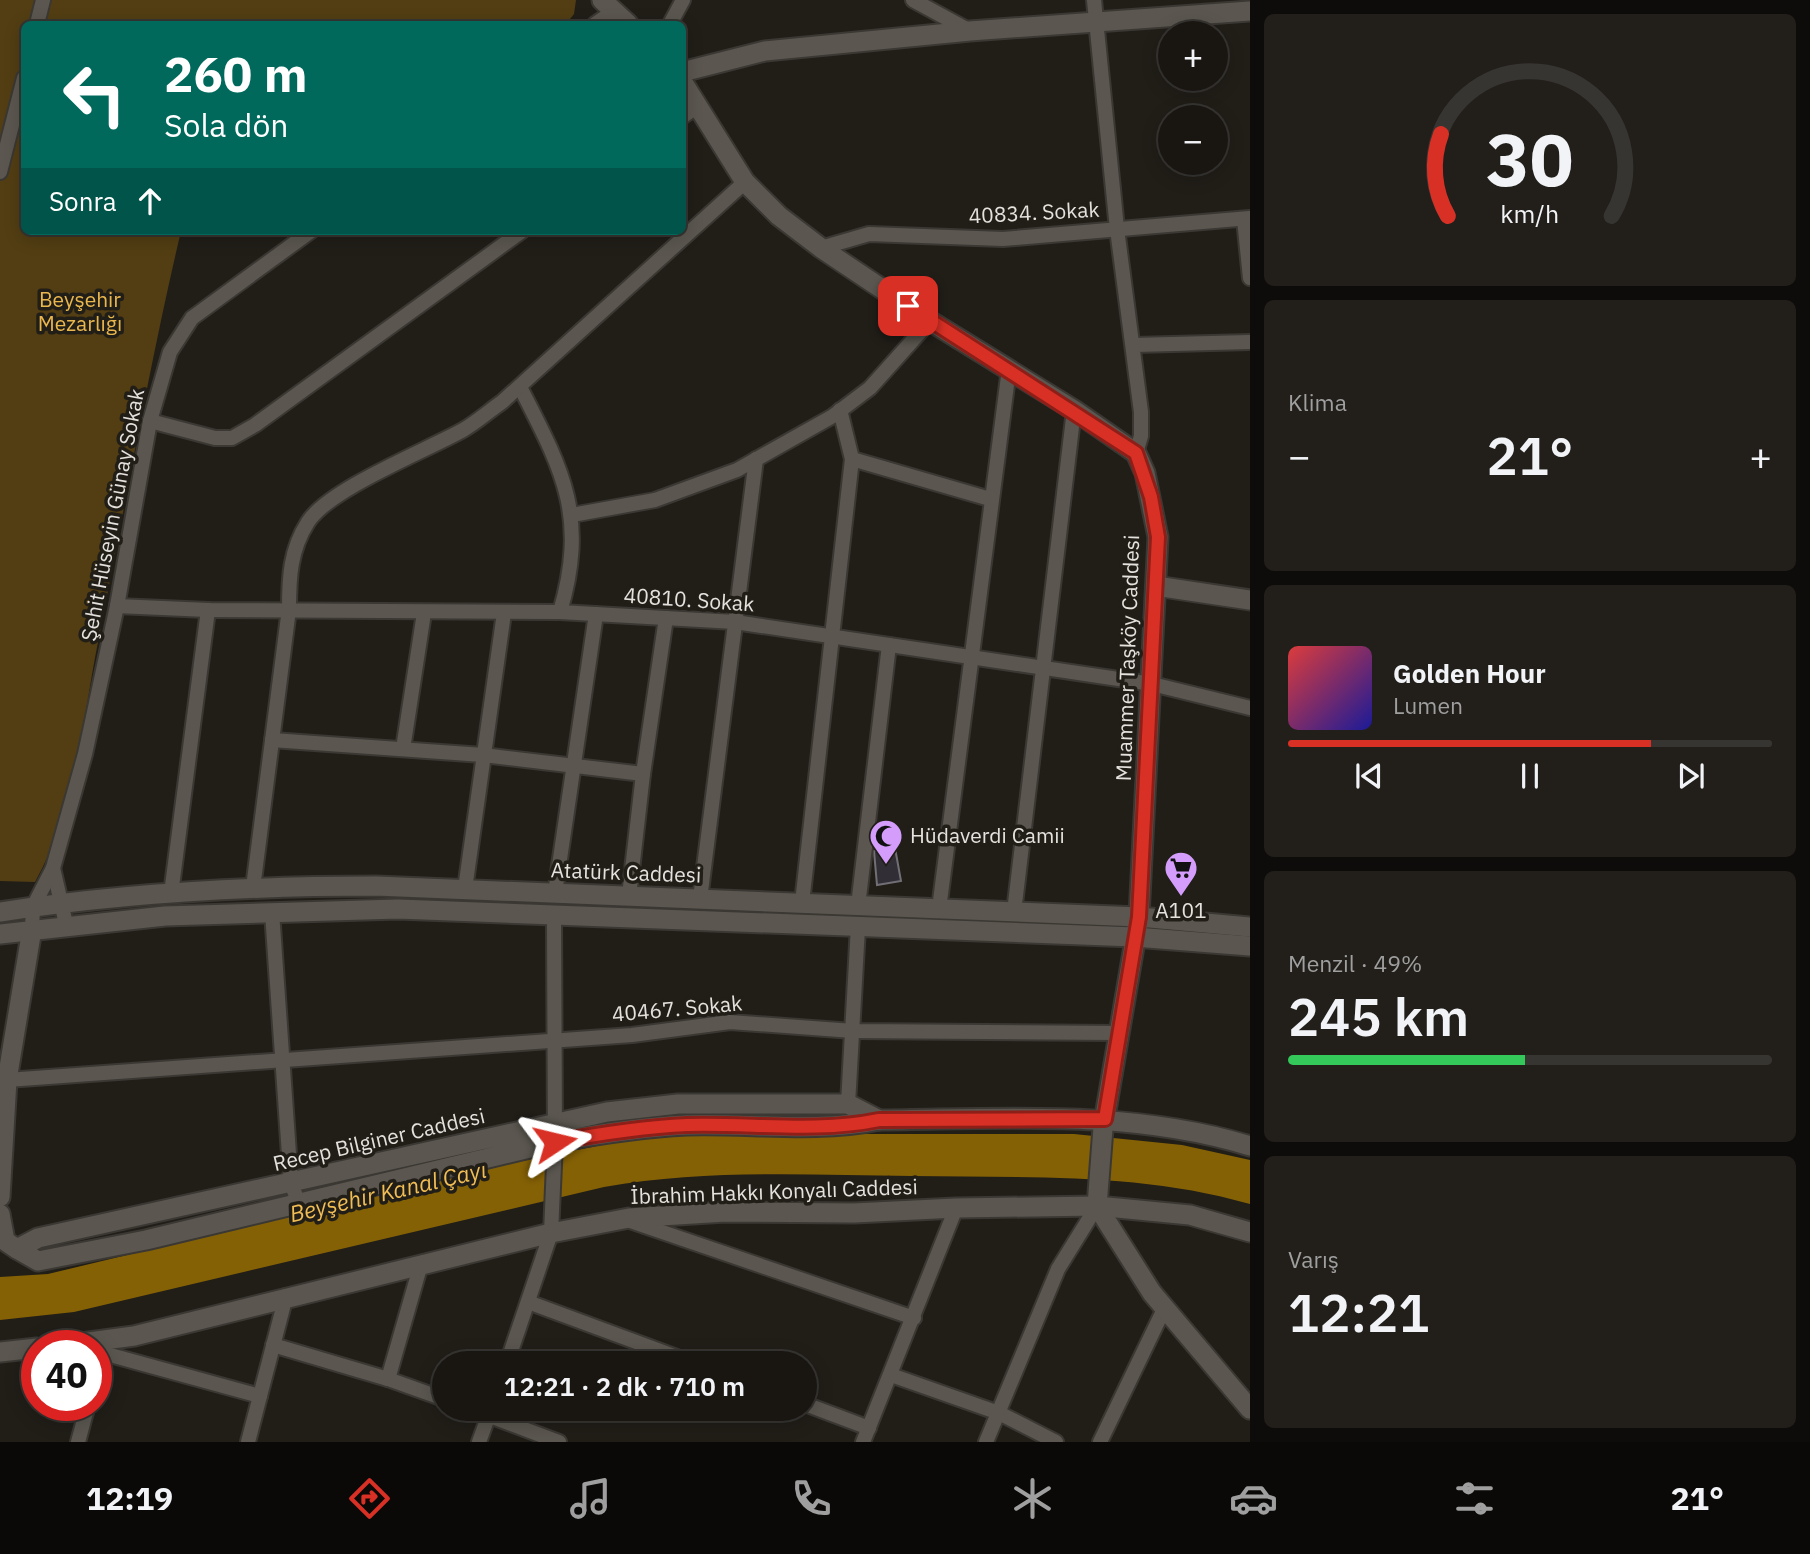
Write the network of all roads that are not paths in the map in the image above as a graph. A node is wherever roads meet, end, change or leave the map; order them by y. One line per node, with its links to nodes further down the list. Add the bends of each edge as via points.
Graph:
1 (43, 0): 7 (street)
2 (683, 0): 8 (street)
3 (913, 0): 10 (street)
4 (1094, 0): 9 (street)
5 (1203, 7): 6 (street); 9 (street)
6 (1250, 11)
7 (38, 21)
8 (672, 21)
9 (1096, 22): 10 (street); 19 (street)
10 (970, 31): 11 (street, via 765,51)
11 (686, 71)
12 (686, 87): 14 (street)
13 (21, 90): 16 (street)
14 (699, 105): 15 (street); 17 (street)
15 (686, 114)
16 (0, 172)
17 (745, 182): 22 (street); 28 (street)
18 (1247, 218): 19 (street, 40834. Sokak); 23 (street)
19 (1117, 229): 22 (street, 40834. Sokak, via 1003,239 869,234); 26 (street)
20 (306, 235): 31 (street, Şehit Hüseyin Günay Sokak, via 192,318 170,352)
21 (516, 235): 31 (street, via 232,439 197,436)
22 (821, 248): 24 (street)
23 (1250, 278)
24 (930, 321): 27 (street); 29 (street, via 870,388)
25 (1250, 342): 26 (street)
26 (1134, 345): 32 (street, via 1141,412)
27 (1009, 369): 30 (street); 35 (street)
28 (520, 387): 36 (street, via 564,479); 40 (street, via 465,428 357,485 309,520 289,570)
29 (840, 410): 33 (street); 34 (street)
30 (1074, 411): 32 (street); 51 (street)
31 (150, 421): 39 (street, Şehit Hüseyin Günay Sokak)
32 (1136, 453): 37 (street, Muammer Taşköy Caddesi, via 1158,537)
33 (756, 459): 36 (street, via 655,500); 47 (street)
34 (852, 459): 35 (street); 48 (street)
35 (990, 499): 50 (street)
36 (572, 515): 42 (street, via 572,557)
37 (1156, 586): 38 (street); 52 (street, Muammer Taşköy Caddesi)
38 (1250, 600)
39 (117, 606): 41 (street, 40810. Sokak); 59 (street, Şehit Hüseyin Günay Sokak, via 85,754)
40 (289, 609): 41 (street, 40810. Sokak); 43 (street, 40810. Sokak); 54 (street)
41 (208, 610): 63 (street)
42 (560, 612): 44 (street, 40810. Sokak); 45 (street, 40810. Sokak)
43 (424, 613): 44 (street, 40810. Sokak); 55 (street)
44 (503, 613): 56 (street)
45 (596, 614): 46 (street, 40810. Sokak); 57 (street)
46 (666, 618): 47 (street, 40810. Sokak); 58 (street)
47 (735, 622): 48 (street, 40810. Sokak); 65 (street)
48 (834, 637): 49 (street, 40810. Sokak); 67 (street)
49 (889, 645): 50 (street, 40810. Sokak); 68 (street)
50 (970, 657): 51 (street, 40810. Sokak); 70 (street)
51 (1045, 669): 52 (street, 40810. Sokak); 73 (street)
52 (1152, 684): 53 (street, 40810. Sokak); 75 (street, Muammer Taşköy Caddesi)
53 (1250, 708)
54 (272, 740): 55 (street); 60 (street)
55 (403, 749): 56 (street)
56 (483, 755): 57 (street); 61 (street)
57 (574, 765): 58 (street); 62 (street)
58 (643, 774): 64 (street)
59 (53, 868): 66 (street); 69 (street, Şehit Hüseyin Günay Sokak)
60 (253, 888): 61 (street, Atatürk Caddesi); 63 (street, Atatürk Caddesi)
61 (465, 889): 62 (street, Atatürk Caddesi)
62 (555, 893): 64 (street, Atatürk Caddesi)
63 (171, 894): 66 (street, Atatürk Caddesi)
64 (629, 895): 65 (street, Atatürk Caddesi)
65 (700, 899): 67 (street, Atatürk Caddesi)
66 (62, 902): 69 (street, Atatürk Caddesi); 76 (street)
67 (803, 903): 68 (street, Atatürk Caddesi)
68 (858, 906): 70 (street, Atatürk Caddesi)
69 (33, 907): 71 (street, Atatürk Caddesi); 79 (street)
70 (939, 909): 73 (street, Atatürk Caddesi)
71 (0, 912)
72 (272, 912): 74 (street, via 398,909); 76 (street); 86 (street)
73 (1014, 912): 75 (street, Atatürk Caddesi)
74 (554, 916): 77 (street); 85 (street)
75 (1139, 917): 78 (street, Atatürk Caddesi); 81 (street, Muammer Taşköy Caddesi)
76 (66, 925): 79 (street)
77 (858, 927): 81 (street); 83 (street)
78 (1250, 928)
79 (32, 929): 80 (street); 87 (street)
80 (0, 934)
81 (1135, 937): 82 (street); 84 (street, Muammer Taşköy Caddesi)
82 (1250, 946)
83 (853, 1031): 84 (street, 40467. Sokak); 85 (street, 40467. Sokak, via 730,1022 632,1035); 88 (street)
84 (1119, 1033): 90 (street, Muammer Taşköy Caddesi)
85 (554, 1039): 86 (street, 40467. Sokak); 91 (street)
86 (281, 1059): 87 (street, 40467. Sokak); 93 (street)
87 (7, 1080): 94 (street)
88 (848, 1104): 89 (street, Recep Bilginer Caddesi); 91 (street, Recep Bilginer Caddesi, via 665,1105 607,1112)
89 (879, 1120): 90 (street, Recep Bilginer Caddesi); 91 (street, Recep Bilginer Caddesi, via 849,1126 686,1125)
90 (1104, 1123): 92 (street, Recep Bilginer Caddesi, via 1163,1126); 96 (street, Muammer Taşköy Caddesi)
91 (555, 1133): 93 (street, Recep Bilginer Caddesi); 95 (street, Recep Bilginer Caddesi); 101 (street)
92 (1250, 1146)
93 (291, 1183): 95 (street); 102 (street, Recep Bilginer Caddesi, via 38,1238)
94 (0, 1197)
95 (299, 1204): 102 (street, Recep Bilginer Caddesi, via 38,1261)
96 (1097, 1206): 97 (street, İbrahim Hakkı Konyalı Caddesi); 100 (street, İbrahim Hakkı Konyalı Caddesi, via 1190,1215); 106 (street); 121 (street, via 1058,1269)
97 (956, 1208): 99 (street, İbrahim Hakkı Konyalı Caddesi, via 724,1212); 107 (street)
98 (0, 1214): 102 (street, via 5,1241)
99 (623, 1219): 101 (street, İbrahim Hakkı Konyalı Caddesi); 107 (street)
100 (1250, 1231)
101 (551, 1233): 103 (street, İbrahim Hakkı Konyalı Caddesi); 105 (street)
102 (17, 1249)
103 (421, 1264): 104 (street, İbrahim Hakkı Konyalı Caddesi); 116 (street)
104 (286, 1296): 108 (street, İbrahim Hakkı Konyalı Caddesi); 109 (street)
105 (528, 1302): 112 (street); 113 (street)
106 (1165, 1307): 120 (street); 133 (street)
107 (914, 1318): 115 (street)
108 (112, 1344)
109 (273, 1345): 116 (street); 118 (street)
110 (112, 1348): 118 (street)
111 (21, 1350): 114 (street)
112 (511, 1351)
113 (661, 1351)
114 (0, 1352)
115 (891, 1375): 121 (street); 125 (street)
116 (388, 1379): 117 (street)
117 (432, 1395)
118 (260, 1396): 127 (street)
119 (817, 1408): 125 (street)
120 (1250, 1409)
121 (999, 1413): 131 (street); 132 (street)
122 (84, 1421): 126 (street)
123 (487, 1421): 128 (street)
124 (511, 1421): 129 (street)
125 (869, 1428): 130 (street)
126 (78, 1442)
127 (247, 1442)
128 (479, 1442)
129 (559, 1442)
130 (863, 1442)
131 (986, 1442)
132 (1056, 1442)
133 (1100, 1442)

